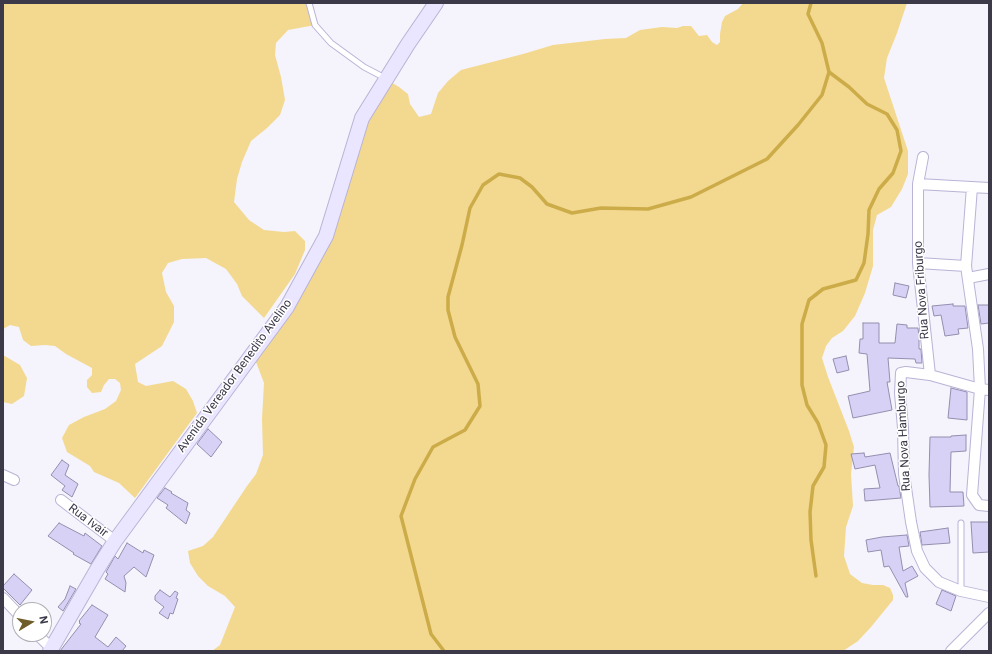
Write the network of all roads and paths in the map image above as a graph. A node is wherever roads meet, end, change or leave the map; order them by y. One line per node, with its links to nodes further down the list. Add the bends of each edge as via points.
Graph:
1 (309, 3): 3 (lane, via 315,25 331,43 364,67)
2 (436, 3): 3 (main road, Avenida Vereador Benedito Avelino)
3 (386, 79): 19 (main road, Avenida Vereador Benedito Avelino, via 362,118 326,236 287,308)
4 (923, 157): 5 (street, Rua Nova Friburgo)
5 (918, 184): 6 (street); 8 (street, Rua Nova Friburgo)
6 (972, 187): 7 (street); 9 (street)
7 (989, 188)
8 (918, 263): 9 (street); 12 (street, Rua Nova Friburgo)
9 (966, 266): 11 (street)
10 (989, 274): 11 (street)
11 (968, 278): 13 (street)
12 (930, 375): 13 (street); 20 (street, Rua Nova Hamburgo, via 901,373 904,474 911,522 917,551 924,568 939,582)
13 (985, 390): 17 (street, via 972,495)
14 (3, 475): 15 (street)
15 (14, 480)
16 (60, 500): 19 (street, Rua Ivair)
17 (984, 506)
18 (961, 523): 20 (lane)
19 (115, 541): 26 (main road, Avenida Vereador Benedito Avelino)
20 (962, 590): 21 (street, Rua Nova Hamburgo)
21 (989, 597)
22 (3, 598): 23 (street)
23 (12, 608)
24 (989, 613): 27 (street)
25 (44, 642): 26 (street)
26 (51, 650)
27 (951, 651)

